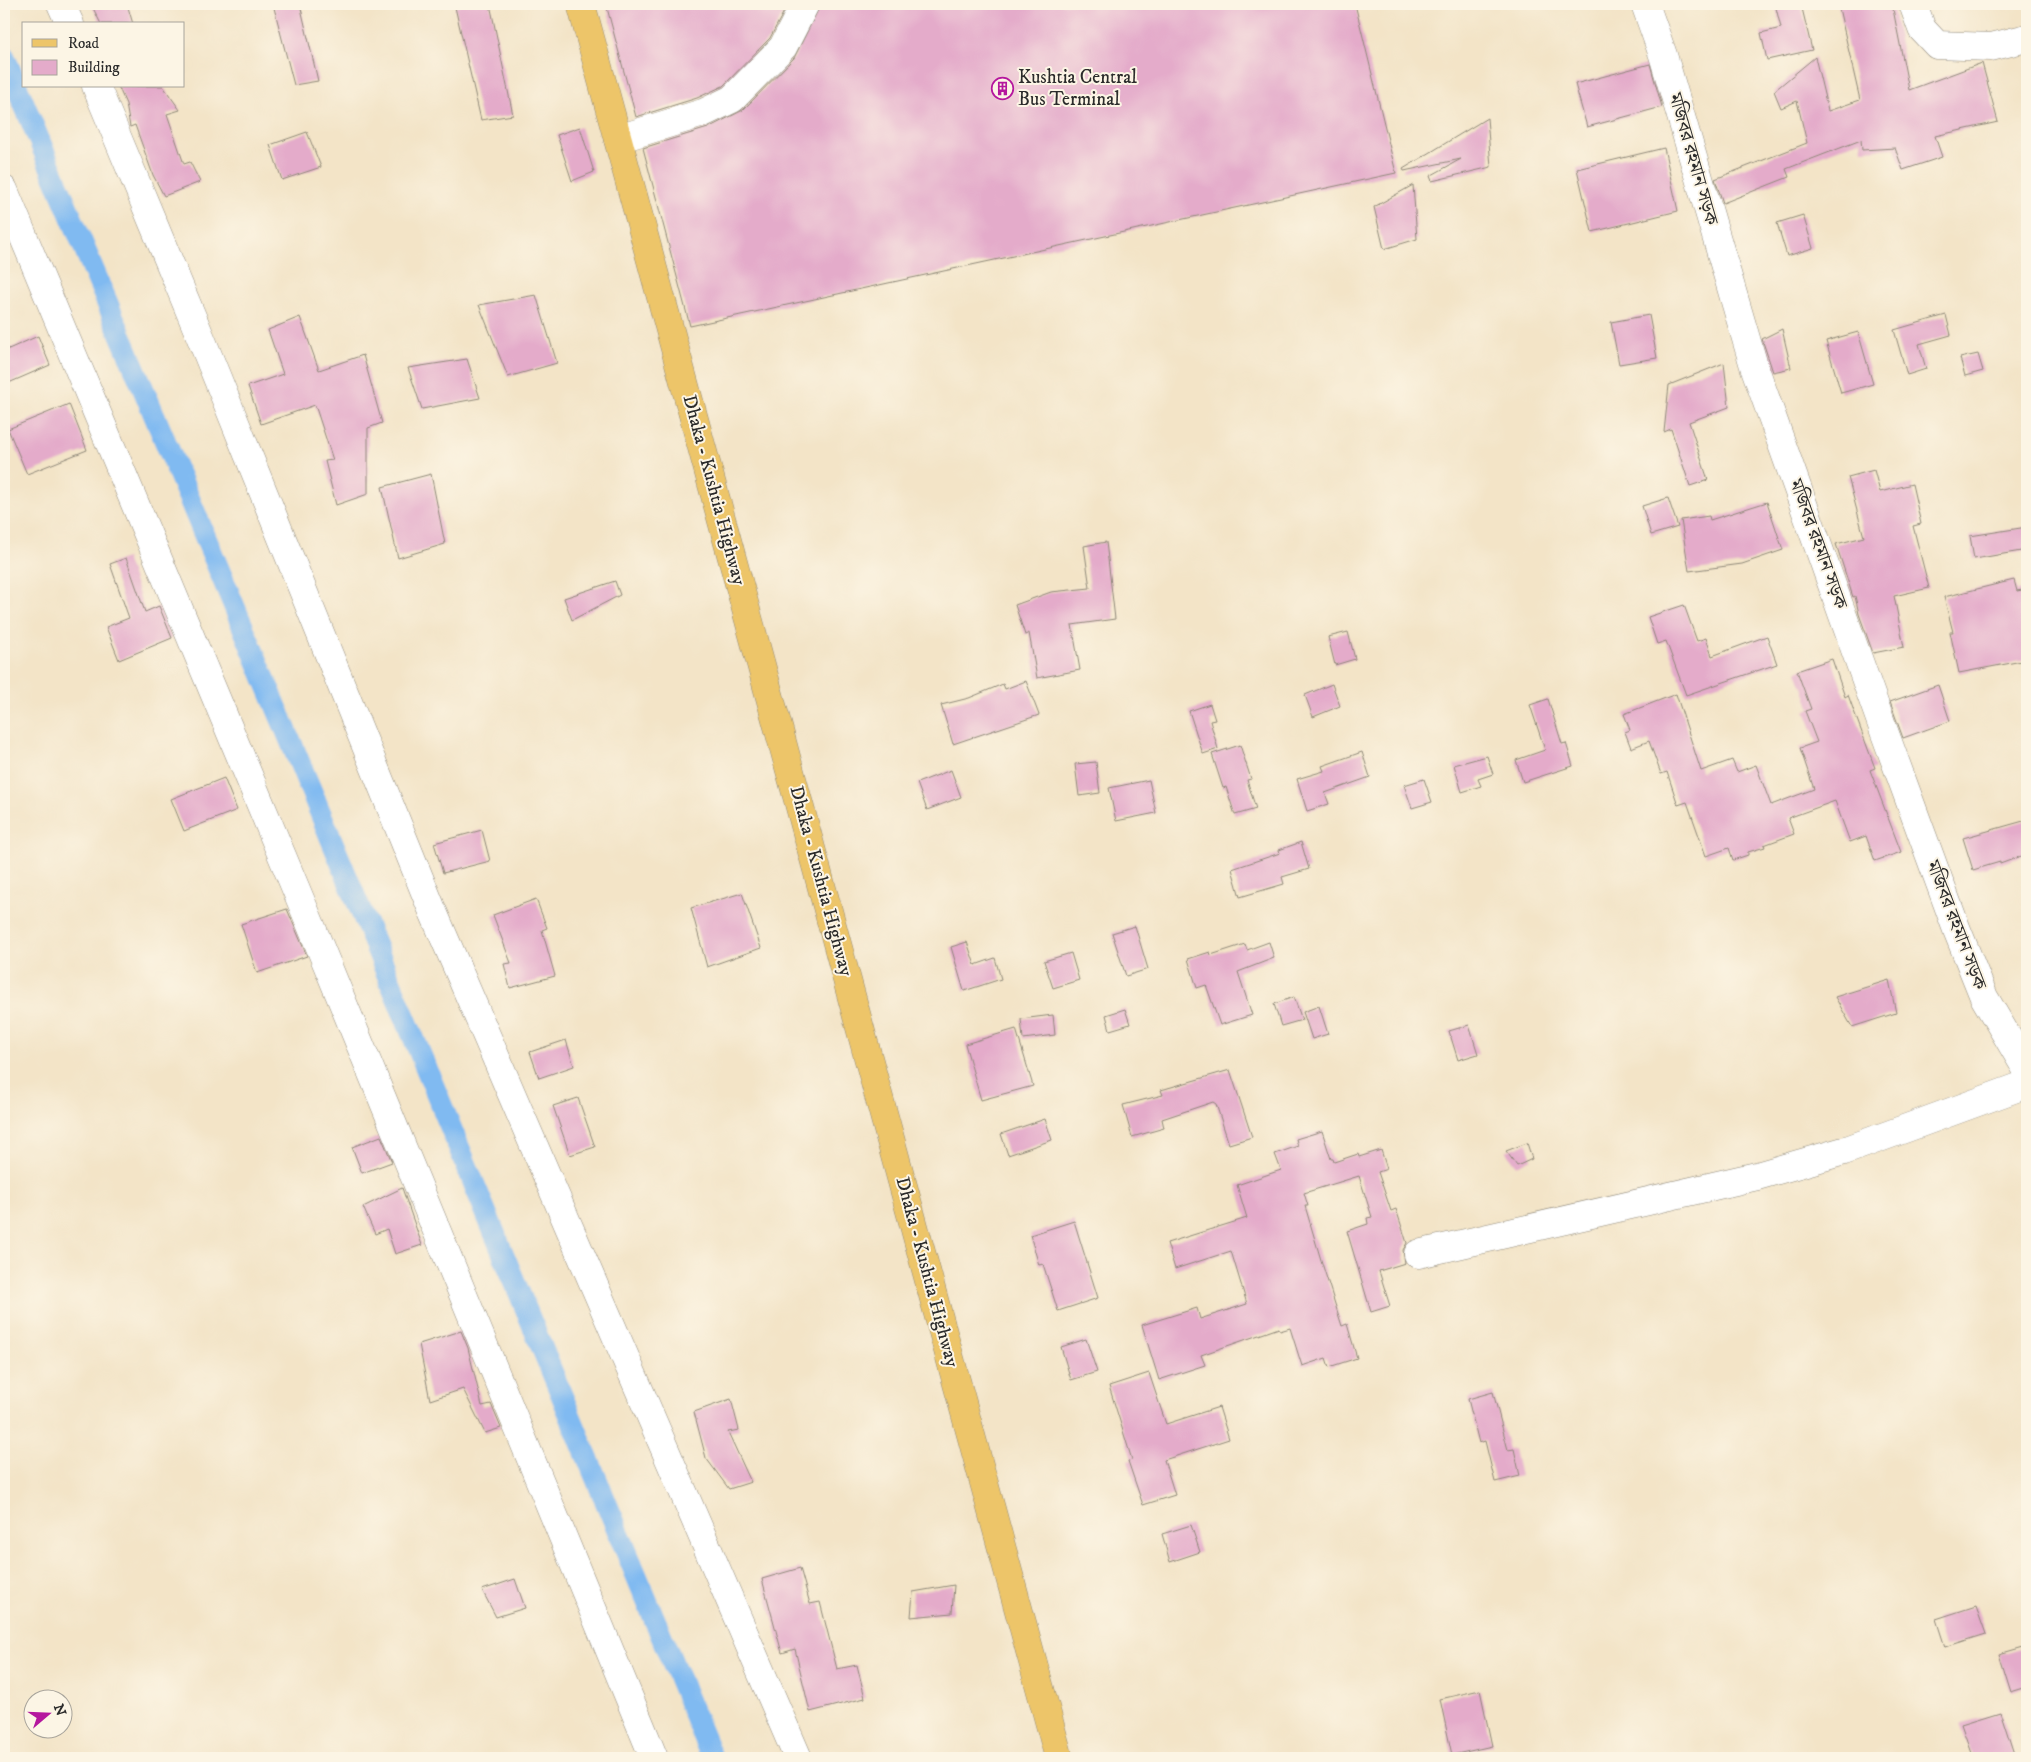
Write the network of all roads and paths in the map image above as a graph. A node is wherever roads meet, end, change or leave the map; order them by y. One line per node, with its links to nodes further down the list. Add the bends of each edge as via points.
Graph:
1 (61, 4): 6 (street)
2 (581, 4): 9 (main road, Dhaka - Kushtia Highway)
3 (805, 4): 9 (street, via 783,47 732,98 703,113)
4 (1645, 4): 11 (street, মজিবর রহমান সড়ক, via 1663,55 1754,366 1877,713 1984,997)
5 (1913, 4): 7 (street, via 1922,29 1937,45 1991,47)
6 (69, 22)
7 (2027, 38)
8 (97, 88): 15 (street, via 431,907)
9 (618, 139): 16 (main road, Dhaka - Kushtia Highway)
10 (4, 190): 14 (street)
11 (2027, 1070)
12 (2027, 1084): 13 (street, via 1844,1151 1758,1176)
13 (1418, 1254)
14 (654, 1758)
15 (798, 1758)
16 (1058, 1758)

